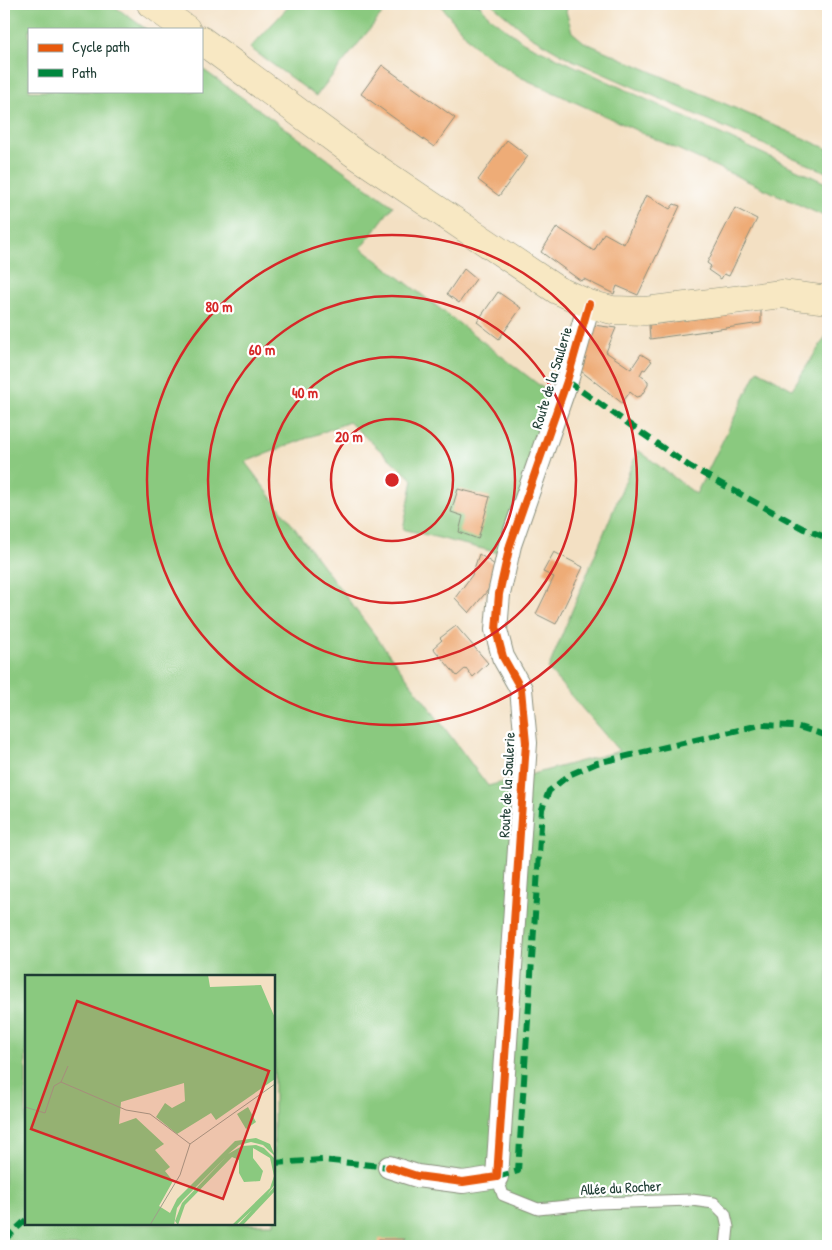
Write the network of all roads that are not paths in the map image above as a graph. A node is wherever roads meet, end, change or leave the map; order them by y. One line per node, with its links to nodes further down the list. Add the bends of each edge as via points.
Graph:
1 (151, 4): 2 (main road)
2 (185, 28)
3 (202, 41): 5 (main road, via 355,154 557,290)
4 (828, 300): 5 (main road, via 782,294 645,311 612,310)
5 (589, 304): 7 (street, Route de la Saulerie, via 567,381 510,545 499,594 496,630 503,657 521,688 526,743)
6 (389, 1167): 7 (street, via 417,1176 463,1182)
7 (497, 1177): 8 (lane, Allée du Rocher, via 503,1195 538,1209 597,1203 714,1202 725,1214 728,1227)
8 (726, 1246)

